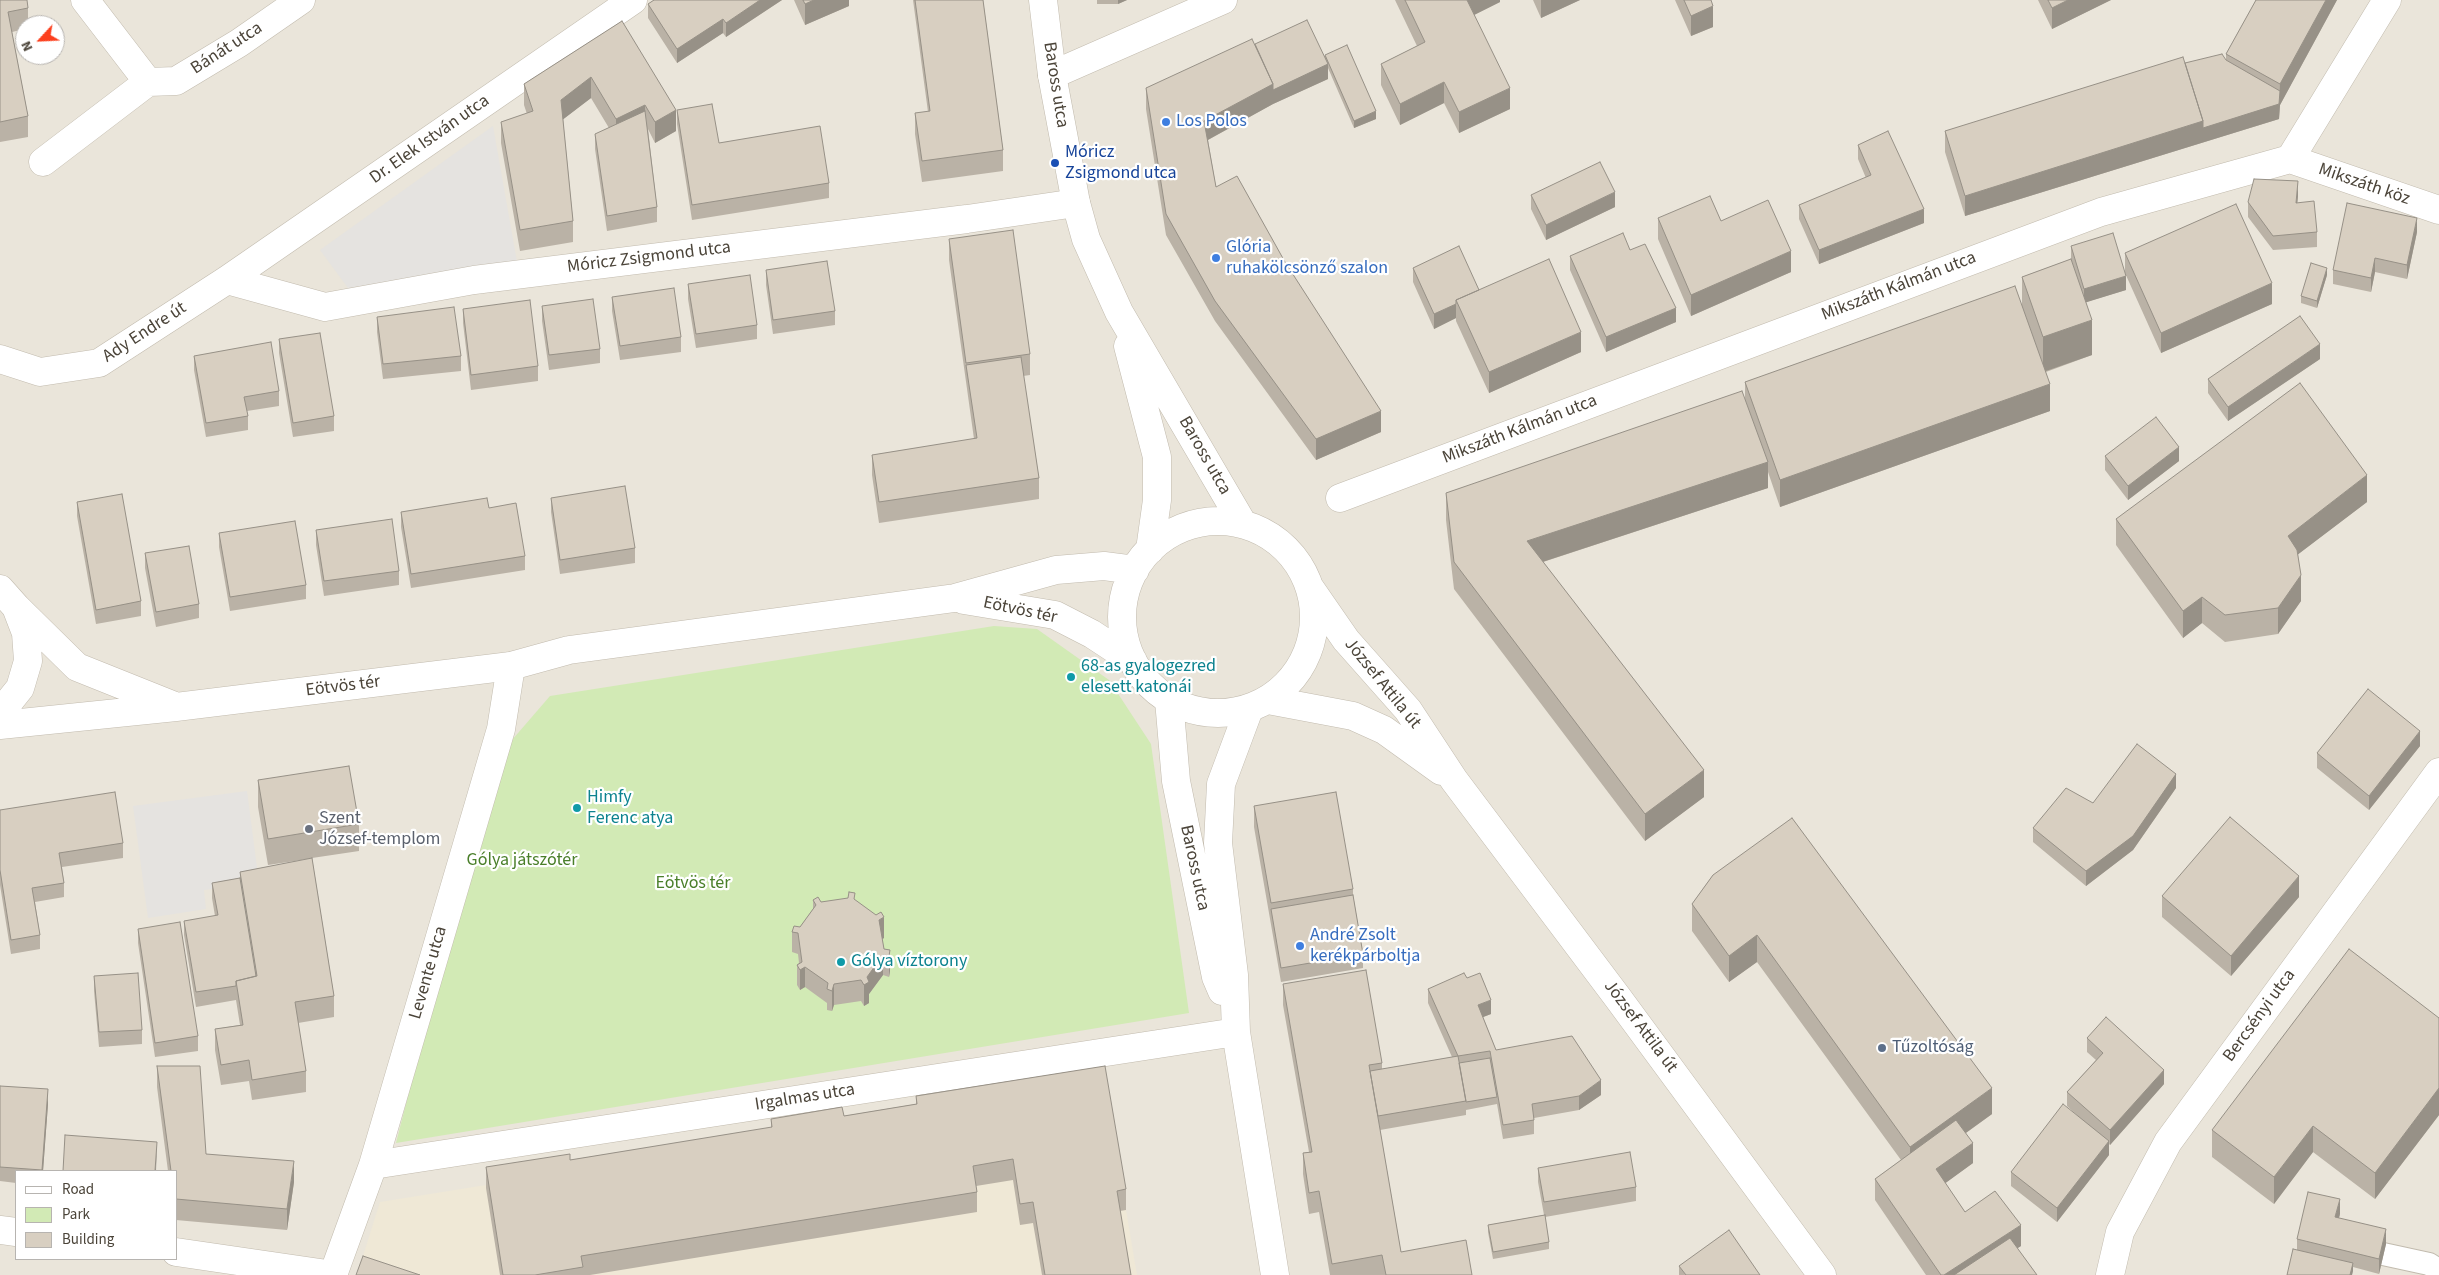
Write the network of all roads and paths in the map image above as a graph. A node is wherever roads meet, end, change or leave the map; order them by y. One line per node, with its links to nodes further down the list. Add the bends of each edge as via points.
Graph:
1 (85, 0): 8 (street)
2 (301, 0): 8 (street, Bánát utca, via 176,81)
3 (634, 0): 13 (street, Dr. Elek István utca)
4 (1042, 0): 7 (street, Baross utca)
5 (1223, 0): 7 (street)
6 (2387, 0): 9 (street)
7 (1052, 75): 11 (street, Baross utca)
8 (148, 82): 10 (street)
9 (2290, 159): 12 (street, Mikszáth köz); 16 (street, Mikszáth Kálmán utca, via 2101,212)
10 (43, 162)
11 (1076, 203): 13 (street, Móricz Zsigmond utca, via 474,280 325,307); 14 (street, Baross utca, via 1086,239)
12 (2439, 210)
13 (227, 280): 15 (street, Ady Endre út, via 99,363 40,372)
14 (1119, 312): 17 (street, Baross utca); 18 (street, Baross utca, via 1157,457 1157,500)
15 (0, 358)
16 (1340, 498)
17 (1243, 524): 18 (street, via 1202,522 1183,528 1165,537); 19 (street, via 1268,534 1288,551)
18 (1142, 560): 21 (street, Eötvös tér, via 1056,570); 22 (street, Baross utca, via 1127,587 1123,625)
19 (1310, 588): 25 (street, via 1314,631 1308,652 1299,671 1285,687); 30 (street, József Attila út, via 1346,640 1408,710)
20 (8, 598): 26 (street, Eötvös tér, via 77,667); 27 (street, via 26,633 28,661 20,688)
21 (955, 598): 22 (street, Eötvös tér, via 1055,615 1092,634); 23 (street, Eötvös tér, via 569,650)
22 (1133, 662): 24 (street, via 1142,677)
23 (511, 666): 26 (street, Eötvös tér); 33 (street, Levente utca, via 501,730)
24 (1169, 700): 25 (street, via 1206,713 1228,713); 32 (street, Baross utca, via 1176,781 1216,977)
25 (1258, 704): 30 (street, József Attila út, via 1353,716 1384,730); 32 (street, Baross utca, via 1221,784 1218,843 1234,975)
26 (176, 707): 28 (street, Eötvös tér)
27 (0, 713)
28 (0, 725)
29 (2439, 772): 31 (street, Bercsényi utca)
30 (1454, 780): 41 (street, József Attila út)
31 (2429, 806): 42 (street, Bercsényi utca, via 2168,1142 2120,1232)
32 (1236, 1032): 33 (street, Irgalmas utca); 40 (street, Baross utca)
33 (373, 1165): 39 (street, Levente utca)
34 (0, 1230): 35 (street)
35 (15, 1232)
36 (178, 1252): 39 (street)
37 (2383, 1254): 38 (lane, via 2429,1264)
38 (2439, 1270)
39 (333, 1275)
40 (1275, 1275)
41 (1822, 1275)
42 (2110, 1275)

